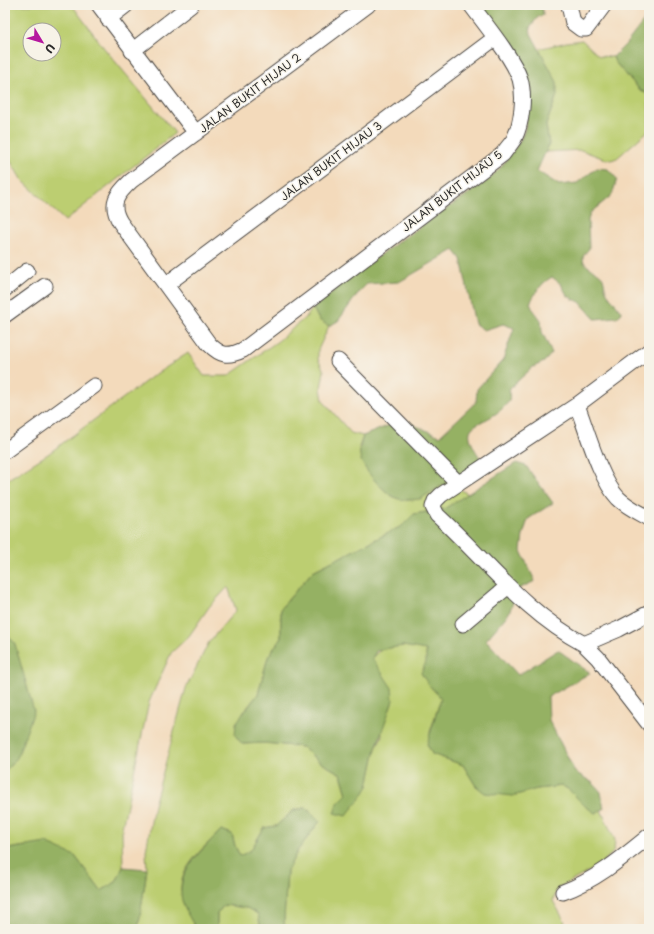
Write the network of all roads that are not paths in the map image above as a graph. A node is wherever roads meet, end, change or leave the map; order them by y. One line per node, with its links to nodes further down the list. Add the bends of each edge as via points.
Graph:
1 (99, 5): 8 (street)
2 (126, 5): 8 (street)
3 (191, 5): 10 (street)
4 (368, 5): 11 (street, JALAN BUKIT HIJAU 2)
5 (471, 5): 9 (street, JALAN BUKIT HIJAU 5)
6 (569, 5): 7 (street, via 574,23 581,29 586,28)
7 (604, 5)
8 (108, 19): 10 (street)
9 (495, 38): 13 (street, JALAN BUKIT HIJAU 3); 13 (street, JALAN BUKIT HIJAU 5, via 520,80 522,94 519,125 503,154 243,350 232,355 224,355 209,344)
10 (132, 51): 11 (street)
11 (196, 133): 13 (street, JALAN BUKIT HIJAU 2, via 131,181 120,191 115,202 114,212)
12 (27, 271): 15 (street)
13 (166, 284)
14 (45, 286): 16 (street)
15 (5, 289)
16 (5, 315)
17 (649, 351): 20 (street)
18 (338, 362): 22 (street)
19 (94, 386): 21 (street)
20 (577, 405): 22 (street); 23 (street, via 612,492 624,504)
21 (5, 451)
22 (458, 483): 24 (street, via 435,501 434,511)
23 (649, 518)
24 (507, 587): 26 (street); 27 (street, via 552,625)
25 (649, 613): 27 (street)
26 (463, 624)
27 (584, 644): 28 (street, via 598,658)
28 (649, 724)
29 (649, 836): 30 (street, via 591,880)
30 (563, 892)

